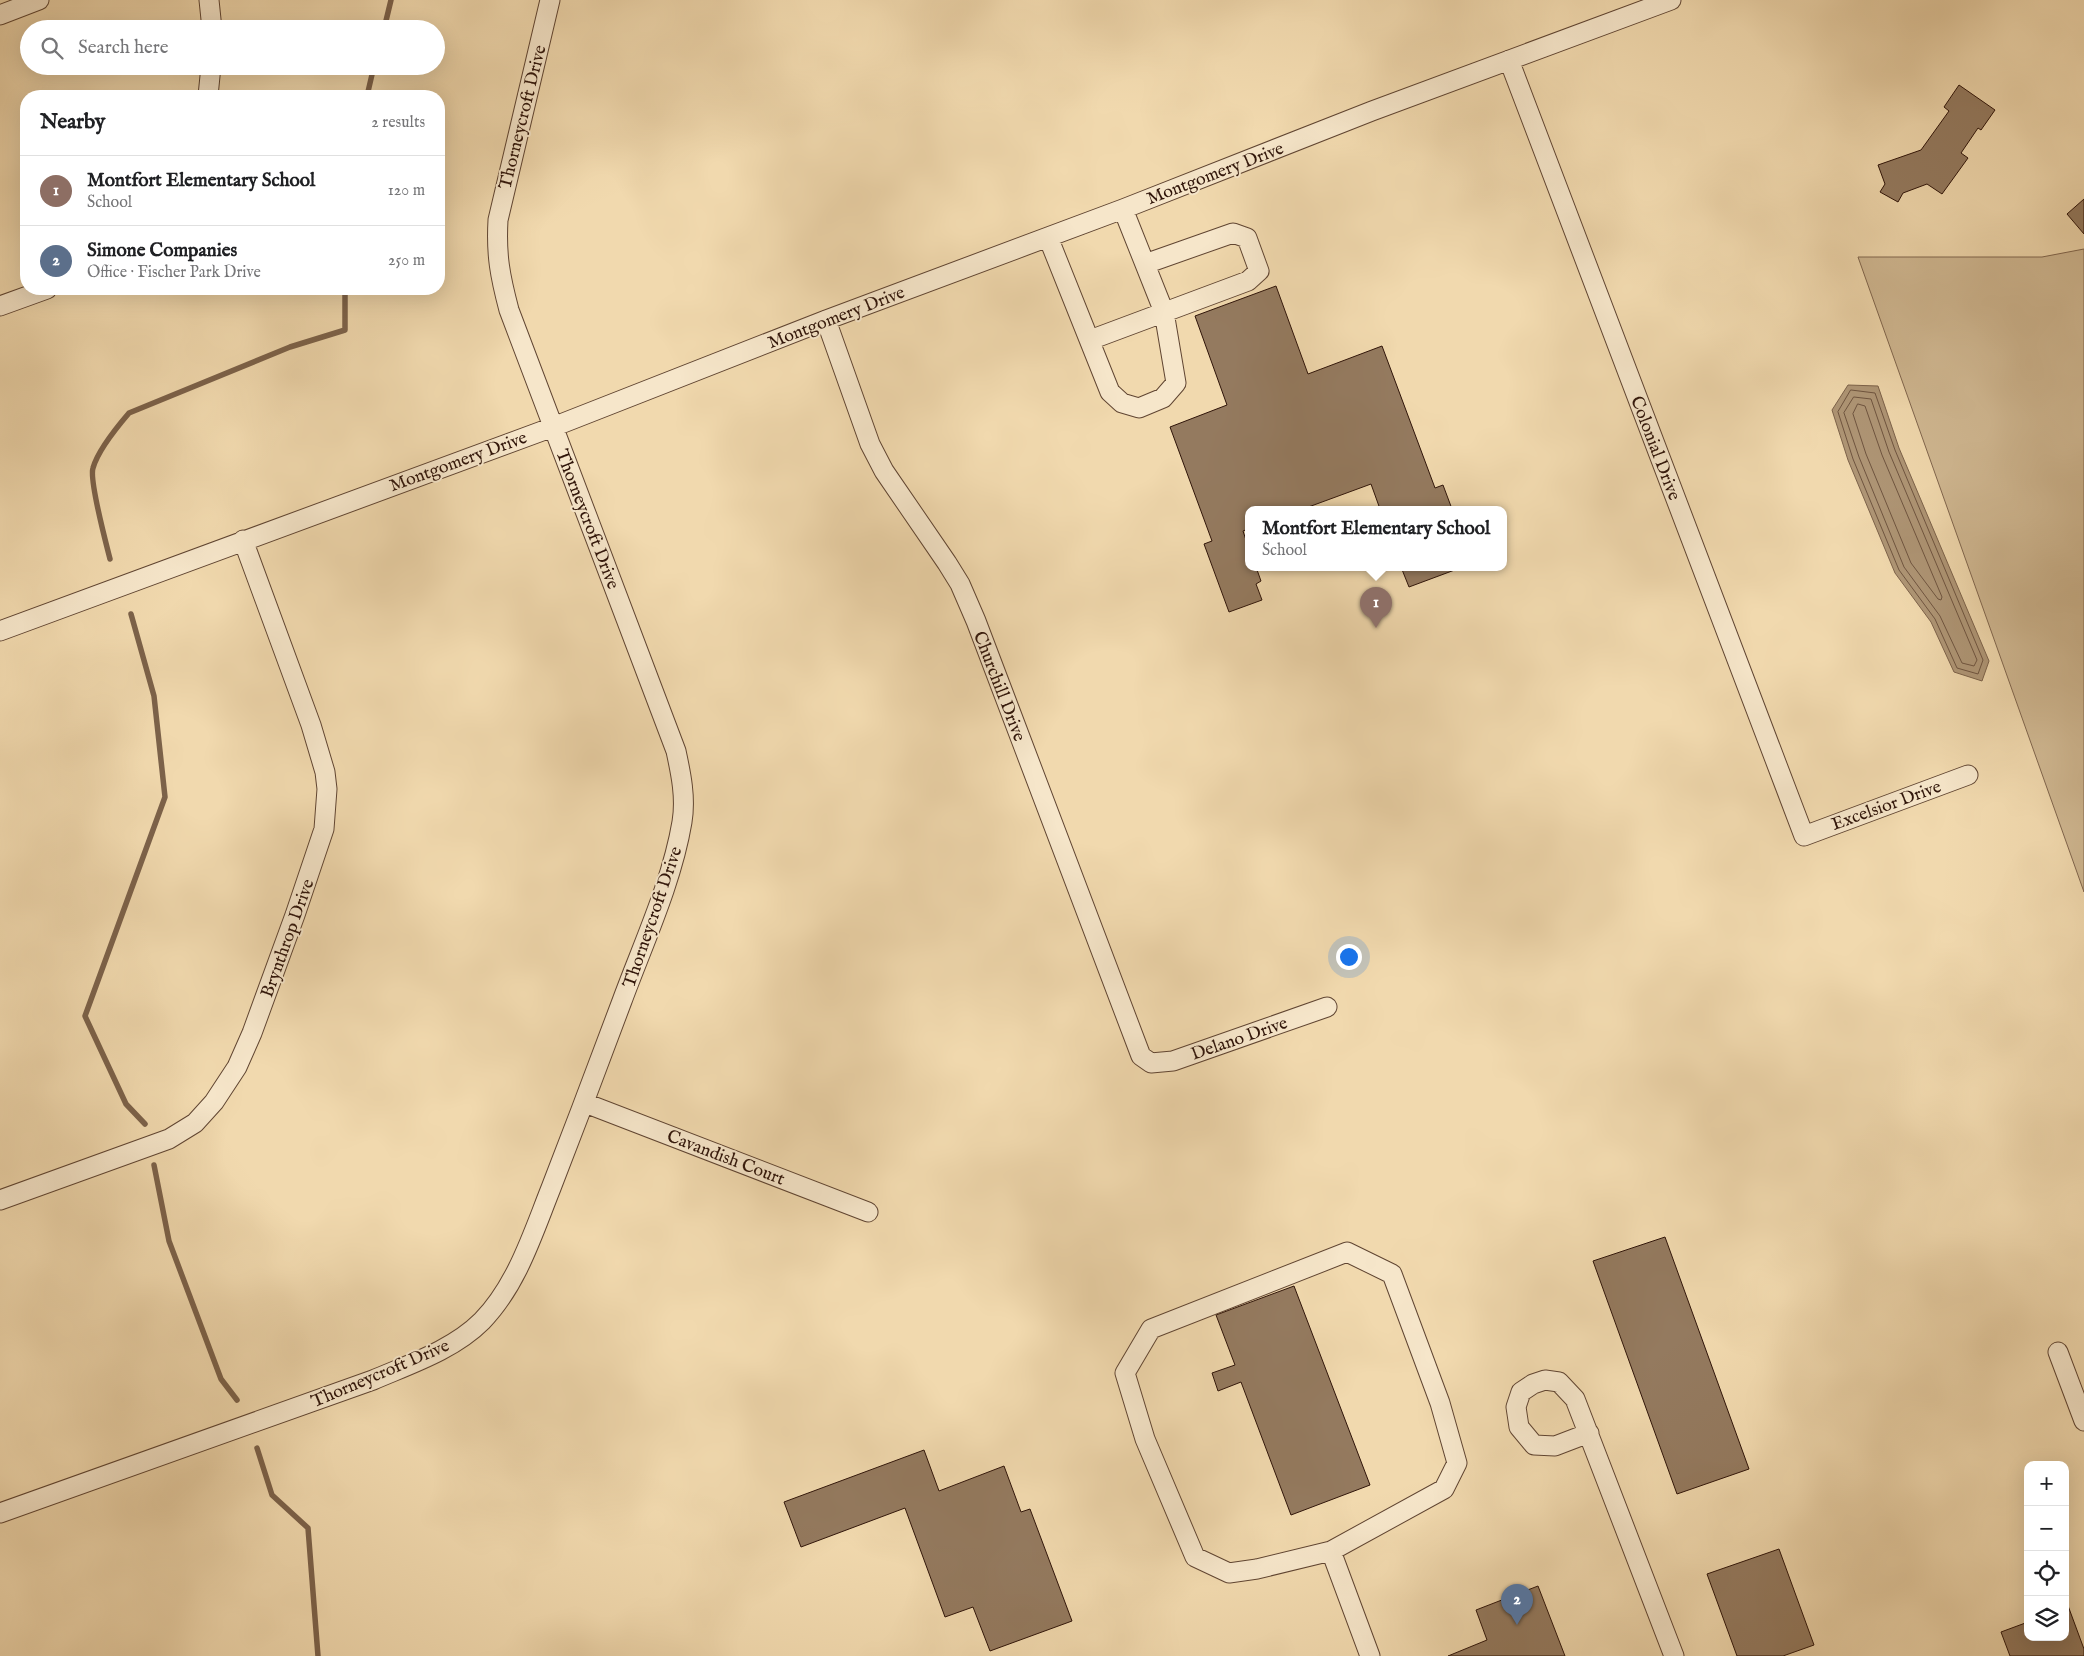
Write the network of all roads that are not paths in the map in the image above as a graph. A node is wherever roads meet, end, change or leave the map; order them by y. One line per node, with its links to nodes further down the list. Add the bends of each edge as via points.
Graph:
1 (39, 0): 5 (street)
2 (209, 0): 6 (street)
3 (550, 0): 18 (street, Thorneycroft Drive, via 504,191 496,247 510,310)
4 (1671, 0): 7 (street, Montgomery Drive)
5 (0, 15)
6 (211, 20)
7 (1509, 60): 10 (street, Montgomery Drive); 22 (street, Colonial Drive)
8 (211, 75): 9 (street)
9 (209, 90)
10 (1123, 209): 11 (street, Montgomery Drive); 12 (street)
11 (1048, 237): 16 (street, Montgomery Drive); 17 (street)
12 (1145, 264): 15 (street); 15 (street, via 1232,233 1247,238 1259,271 1248,281)
13 (30, 295): 14 (street)
14 (0, 306)
15 (1164, 312): 17 (street); 17 (street, via 1176,383 1163,398 1139,408 1122,403 1110,392)
16 (826, 320): 18 (street, Montgomery Drive); 24 (street, Churchill Drive, via 870,444 884,472 960,584 1138,1050)
17 (1090, 340)
18 (553, 427): 19 (street, Montgomery Drive); 25 (street, Thorneycroft Drive, via 657,697 676,751 683,783 682,819 673,864)
19 (243, 540): 20 (street, Montgomery Drive); 26 (street, Brynthrop Drive, via 311,725 327,789 324,829 252,1033 237,1066 214,1102 195,1123 169,1139)
20 (0, 631)
21 (1968, 775): 22 (street, Excelsior Drive)
22 (1804, 836)
23 (1327, 1007): 24 (street, Delano Drive, via 1173,1061)
24 (1151, 1063)
25 (585, 1103): 27 (street, Cavandish Court); 31 (street, Thorneycroft Drive, via 515,1272 498,1302 459,1339 373,1380)
26 (0, 1200)
27 (868, 1212)
28 (2058, 1352): 29 (street)
29 (2084, 1421)
30 (1589, 1433): 34 (street)
31 (0, 1513)
32 (1331, 1551): 32 (street, via 1444,1489 1457,1463 1440,1403 1392,1274 1347,1252 1151,1329 1125,1373 1145,1439 1195,1557 1229,1573); 33 (street)
33 (1370, 1656)
34 (1674, 1656)

